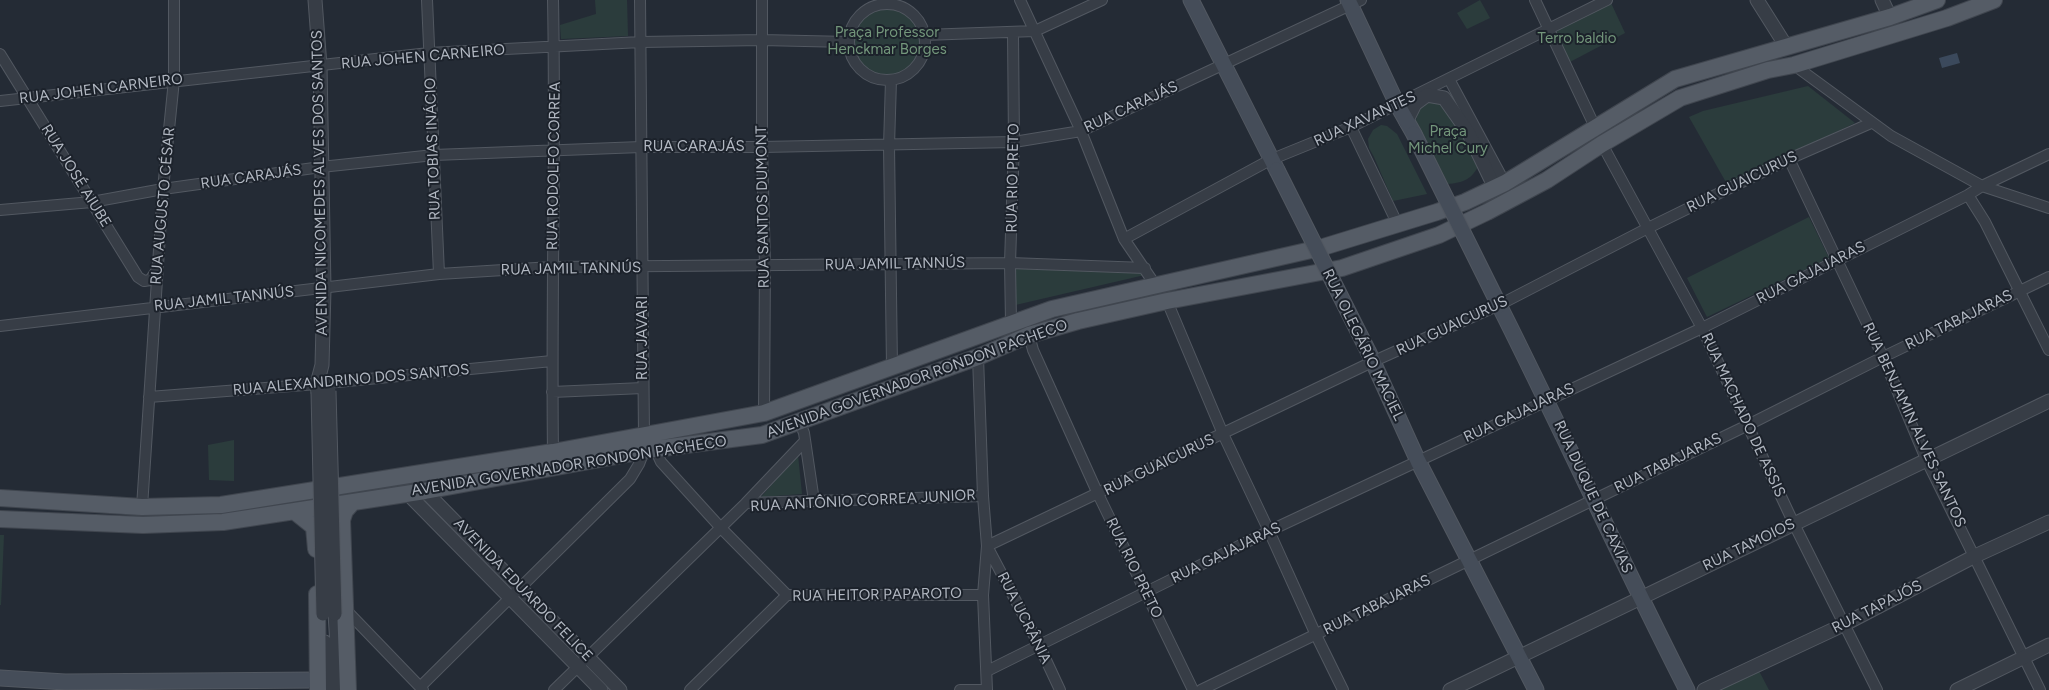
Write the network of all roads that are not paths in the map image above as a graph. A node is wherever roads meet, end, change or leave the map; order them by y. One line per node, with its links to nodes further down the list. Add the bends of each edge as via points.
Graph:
1 (174, 0): 34 (street, RUA AUGUSTO CÉSAR)
2 (315, 0): 32 (street, AVENIDA NICOMEDES ALVES DOS SANTOS)
3 (427, 0): 28 (street, RUA TOBIAS INÁCIO)
4 (553, 0): 27 (street, RUA RODOLFO CORREA)
5 (640, 0): 24 (street, RUA JAVARI)
6 (762, 0): 23 (street, RUA SANTOS DUMONT)
7 (1020, 0): 20 (street)
8 (1102, 0): 20 (street)
9 (1191, 0): 30 (main road, RUA OLEGÁRIO MACIEL)
10 (1535, 0): 19 (street)
11 (1607, 0): 19 (street, RUA XAVANTES)
12 (1757, 0): 26 (street)
13 (1882, 0): 18 (street)
14 (1937, 0): 18 (main road, AVENIDA GOVERNADOR RONDON PACHECO)
15 (1994, 0): 31 (main road, AVENIDA GOVERNADOR RONDON PACHECO, via 1947,18)
16 (884, 2): 22 (street, via 900,7 914,16 921,25); 25 (street, via 872,6 854,20)
17 (1353, 2): 30 (street, RUA CARAJÁS); 38 (main road)
18 (1890, 17): 26 (main road, AVENIDA GOVERNADOR RONDON PACHECO)
19 (1550, 29): 33 (street, RUA XAVANTES); 41 (street)
20 (1035, 31): 21 (street); 43 (street)
21 (1013, 34): 22 (street); 44 (street, RUA RIO PRETO)
22 (924, 35): 35 (street, via 924,53 920,61 908,74)
23 (762, 40): 24 (street, RUA JOHEN CARNEIRO); 25 (street, RUA JOHEN CARNEIRO); 48 (street, RUA SANTOS DUMONT)
24 (641, 42): 27 (street, RUA JOHEN CARNEIRO); 47 (street, RUA JAVARI)
25 (848, 42): 35 (street, via 850,55 867,75)
26 (1786, 46): 41 (main road, AVENIDA GOVERNADOR RONDON PACHECO, via 1675,79)
27 (554, 47): 28 (street, RUA JOHEN CARNEIRO); 49 (street, RUA RODOLFO CORREA)
28 (429, 53): 32 (street, RUA JOHEN CARNEIRO); 50 (street, RUA TOBIAS INÁCIO)
29 (0, 54): 36 (street, RUA JOSÉ AIUBE)
30 (1222, 65): 43 (street, RUA CARAJÁS); 53 (main road, RUA OLEGÁRIO MACIEL)
31 (1794, 65): 39 (street); 45 (main road, AVENIDA GOVERNADOR RONDON PACHECO, via 1768,70 1680,98)
32 (320, 66): 34 (street, RUA JOHEN CARNEIRO); 54 (street, AVENIDA NICOMEDES ALVES DOS SANTOS)
33 (1449, 79): 38 (street, RUA XAVANTES); 55 (street)
34 (174, 80): 36 (street, RUA JOHEN CARNEIRO); 57 (street, RUA AUGUSTO CÉSAR)
35 (891, 80): 46 (street)
36 (28, 98): 37 (street, RUA JOHEN CARNEIRO); 59 (street, RUA JOSÉ AIUBE)
37 (0, 101)
38 (1398, 104): 40 (street, RUA XAVANTES); 42 (main road, RUA DUQUE DE CAXIAS)
39 (1871, 122): 52 (street, RUA GUAICURUS); 56 (street, via 1891,136)
40 (1351, 127): 53 (street, RUA XAVANTES); 62 (street)
41 (1595, 127): 55 (main road, AVENIDA GOVERNADOR RONDON PACHECO)
42 (1410, 128): 55 (street, via 1415,104 1427,95 1444,98); 79 (main road, RUA DUQUE DE CAXIAS, bridge)
43 (1081, 132): 44 (street, RUA CARAJÁS); 64 (street)
44 (1014, 142): 46 (street, RUA CARAJÁS); 66 (street, RUA RIO PRETO)
45 (1602, 144): 63 (street, RUA MACHADO DE ASSIS); 78 (main road, AVENIDA GOVERNADOR RONDON PACHECO, via 1547,180 1439,235 1342,268)
46 (889, 146): 48 (street, RUA CARAJÁS); 67 (street)
47 (641, 147): 48 (street, RUA CARAJÁS); 49 (street, RUA CARAJÁS); 70 (street, RUA JAVARI)
48 (762, 148): 68 (street, RUA SANTOS DUMONT)
49 (556, 150): 50 (street, RUA CARAJÁS); 69 (street, RUA RODOLFO CORREA)
50 (434, 154): 54 (street, RUA CARAJÁS); 73 (street, RUA TOBIAS INÁCIO)
51 (2049, 154): 56 (street, RUA GAJAJARAS)
52 (1789, 159): 63 (street, RUA GUAICURUS); 65 (street, RUA BENJAMIN ALVES SANTOS)
53 (1273, 165): 64 (street, RUA XAVANTES); 88 (main road, RUA OLEGÁRIO MACIEL, bridge)
54 (321, 167): 57 (street, RUA CARAJÁS); 76 (street, AVENIDA NICOMEDES ALVES DOS SANTOS)
55 (1500, 186): 62 (main road, AVENIDA GOVERNADOR RONDON PACHECO, via 1465,202)
56 (1982, 186): 58 (street, RUA GAJAJARAS); 60 (street)
57 (163, 189): 59 (street, RUA CARAJÁS); 72 (street, RUA AUGUSTO CÉSAR)
58 (1968, 195): 65 (street, RUA GAJAJARAS); 77 (street, via 1985,222)
59 (92, 202): 61 (street, RUA CARAJÁS); 72 (street, RUA JOSÉ AIUBE, via 138,277 144,281 150,280)
60 (2049, 208)
61 (0, 210)
62 (1398, 225): 75 (main road, AVENIDA GOVERNADOR RONDON PACHECO, via 1320,248)
63 (1648, 228): 79 (street, RUA GUAICURUS); 83 (street, RUA MACHADO DE ASSIS)
64 (1124, 239): 71 (street)
65 (1836, 260): 83 (street, RUA GAJAJARAS); 87 (street, RUA BENJAMIN ALVES SANTOS)
66 (1010, 263): 67 (street, RUA JAMIL TANNÚS); 71 (street, RUA JAMIL TANNÚS); 81 (street, RUA RIO PRETO)
67 (890, 265): 68 (street, RUA JAMIL TANNÚS); 90 (street)
68 (765, 266): 70 (street, RUA JAMIL TANNÚS); 97 (street, RUA SANTOS DUMONT)
69 (552, 267): 70 (street, RUA JAMIL TANNÚS); 73 (street, RUA JAMIL TANNÚS); 89 (street, RUA RODOLFO CORREA)
70 (643, 267): 92 (street, RUA JAVARI)
71 (1145, 268): 75 (street)
72 (157, 270): 80 (street, RUA AUGUSTO CÉSAR)
73 (439, 274): 76 (street, RUA JAMIL TANNÚS)
74 (2049, 277): 77 (street, RUA TABAJARAS)
75 (1156, 286): 81 (main road, AVENIDA GOVERNADOR RONDON PACHECO, via 1052,309)
76 (324, 289): 80 (street, RUA JAMIL TANNÚS); 91 (street, AVENIDA NICOMEDES ALVES DOS SANTOS)
77 (2020, 291): 85 (street); 87 (street, RUA TABAJARAS)
78 (1167, 301): 84 (main road, AVENIDA GOVERNADOR RONDON PACHECO, via 1078,321); 100 (street)
79 (1500, 304): 88 (street, RUA GUAICURUS); 95 (main road, RUA DUQUE DE CAXIAS)
80 (154, 307): 82 (street, RUA JAMIL TANNÚS); 94 (street, RUA AUGUSTO CÉSAR)
81 (1011, 322): 90 (main road, AVENIDA GOVERNADOR RONDON PACHECO)
82 (0, 326)
83 (1702, 328): 95 (street, RUA GAJAJARAS); 99 (street, RUA MACHADO DE ASSIS)
84 (1029, 336): 86 (main road, AVENIDA GOVERNADOR RONDON PACHECO); 108 (street, RUA RIO PRETO)
85 (2049, 350)
86 (978, 357): 98 (main road, AVENIDA GOVERNADOR RONDON PACHECO); 109 (street)
87 (1883, 357): 99 (street, RUA TABAJARAS); 104 (street, RUA BENJAMIN ALVES SANTOS)
88 (1370, 358): 100 (street, RUA GUAICURUS); 105 (main road, RUA OLEGÁRIO MACIEL)
89 (552, 361): 91 (street, RUA ALEXANDRINO DOS SANTOS); 93 (street, RUA RODOLFO CORREA)
90 (892, 367): 97 (main road, AVENIDA GOVERNADOR RONDON PACHECO)
91 (323, 387): 94 (street, RUA ALEXANDRINO DOS SANTOS); 135 (street, AVENIDA NICOMEDES ALVES DOS SANTOS, bridge)
92 (643, 388): 93 (street); 102 (street, RUA JAVARI)
93 (552, 392): 103 (street, RUA RODOLFO CORREA)
94 (149, 397): 115 (street, RUA AUGUSTO CÉSAR)
95 (1547, 400): 105 (street, RUA GAJAJARAS); 111 (main road, RUA DUQUE DE CAXIAS)
96 (2049, 401): 104 (street, RUA TAMOIOS)
97 (764, 413): 102 (main road, AVENIDA GOVERNADOR RONDON PACHECO)
98 (800, 423): 101 (street); 102 (main road, AVENIDA GOVERNADOR RONDON PACHECO, via 762,435)
99 (1748, 425): 111 (street, RUA TABAJARAS); 119 (street, RUA MACHADO DE ASSIS)
100 (1223, 434): 108 (street, RUA GUAICURUS); 121 (street)
101 (805, 441): 112 (street); 114 (street)
102 (648, 445): 103 (main road, AVENIDA GOVERNADOR RONDON PACHECO); 106 (main road, AVENIDA GOVERNADOR RONDON PACHECO); 120 (street); 129 (street, via 630,479)
103 (554, 452): 115 (main road, AVENIDA GOVERNADOR RONDON PACHECO, via 221,506)
104 (1926, 459): 119 (street, RUA TAMOIOS); 127 (street, RUA BENJAMIN ALVES SANTOS)
105 (1418, 461): 121 (street, RUA GAJAJARAS); 128 (main road, RUA OLEGÁRIO MACIEL)
106 (425, 491): 107 (main road, AVENIDA GOVERNADOR RONDON PACHECO); 122 (street, AVENIDA EDUARDO FELICE)
107 (407, 493): 113 (main road, AVENIDA GOVERNADOR RONDON PACHECO); 124 (street, AVENIDA EDUARDO FELICE)
108 (1098, 494): 123 (street, RUA GUAICURUS); 130 (street, RUA RIO PRETO)
109 (983, 496): 112 (street, RUA ANTÔNIO CORREA JUNIOR); 123 (street)
110 (0, 498): 115 (main road, AVENIDA GOVERNADOR RONDON PACHECO)
111 (1594, 498): 128 (street, RUA TABAJARAS); 134 (main road, RUA DUQUE DE CAXIAS)
112 (814, 501): 114 (street, RUA ANTÔNIO CORREA JUNIOR)
113 (353, 502): 116 (main road, AVENIDA GOVERNADOR RONDON PACHECO); 126 (main road, AVENIDA NICOMEDES ALVES DOS SANTOS, via 345,511 342,520)
114 (746, 503): 120 (street, RUA ANTÔNIO CORREA JUNIOR)
115 (142, 507)
116 (294, 511): 117 (main road, AVENIDA GOVERNADOR RONDON PACHECO, via 223,522 143,525); 125 (main road, via 315,528)
117 (0, 519)
118 (2049, 522): 127 (street, RUA TAPAJÓS)
119 (1794, 524): 134 (street, RUA TAMOIOS); 136 (street, RUA MACHADO DE ASSIS)
120 (721, 528): 132 (street); 142 (street, RUA ANTÔNIO CORREA JUNIOR)
121 (1269, 531): 130 (street, RUA GAJAJARAS); 137 (street)
122 (470, 537): 124 (street); 129 (street, AVENIDA EDUARDO FELICE)
123 (987, 546): 131 (street); 139 (street, RUA UCRÂNIA)
124 (460, 547): 133 (street, AVENIDA EDUARDO FELICE)
125 (316, 554): 126 (main road, via 330,542 340,549); 147 (main road)
126 (343, 555): 135 (main road, AVENIDA NICOMEDES ALVES DOS SANTOS)
127 (1976, 556): 136 (street, RUA TAPAJÓS); 141 (street, RUA BENJAMIN ALVES SANTOS)
128 (1468, 560): 137 (street, RUA TABAJARAS); 140 (main road, RUA OLEGÁRIO MACIEL)
129 (521, 588): 133 (street); 142 (street, AVENIDA EDUARDO FELICE)
130 (1147, 592): 139 (street, RUA GAJAJARAS); 158 (street, RUA RIO PRETO)
131 (983, 594): 132 (street, RUA HEITOR PAPAROTO); 144 (street)
132 (787, 595): 154 (street, RUA HEITOR PAPAROTO)
133 (511, 598): 143 (street, AVENIDA EDUARDO FELICE); 148 (street)
134 (1640, 598): 140 (street, RUA TAMOIOS); 163 (main road, RUA DUQUE DE CAXIAS)
135 (334, 612): 147 (street, AVENIDA NICOMEDES ALVES DOS SANTOS); 148 (street); 149 (street, AVENIDA NICOMEDES ALVES DOS SANTOS); 150 (main road, AVENIDA NICOMEDES ALVES DOS SANTOS)
136 (1843, 625): 164 (street, RUA TAPAJÓS); 165 (street, RUA MACHADO DE ASSIS)
137 (1316, 635): 159 (street, RUA TABAJARAS); 160 (street)
138 (2049, 644): 141 (street)
139 (1039, 645): 144 (street, RUA GAJAJARAS); 157 (street, RUA UCRÂNIA)
140 (1519, 657): 161 (street, RUA TAMOIOS); 162 (main road, RUA OLEGÁRIO MACIEL)
141 (2025, 657): 166 (street); 167 (street, RUA BENJAMIN ALVES SANTOS)
142 (588, 658): 143 (street, RUA ANTÔNIO CORREA JUNIOR); 153 (street, AVENIDA EDUARDO FELICE)
143 (578, 667): 151 (street, RUA ANTÔNIO CORREA JUNIOR); 152 (street, AVENIDA EDUARDO FELICE)
144 (987, 671): 156 (street)
145 (0, 678): 146 (main road)
146 (156, 686): 147 (main road)
147 (321, 687)
148 (421, 689)
149 (340, 690)
150 (348, 690)
151 (554, 690)
152 (601, 690)
153 (620, 690)
154 (690, 690)
155 (960, 690): 156 (street)
156 (987, 690)
157 (1060, 690)
158 (1193, 690)
159 (1201, 690)
160 (1343, 690)
161 (1450, 690)
162 (1536, 690)
163 (1687, 690)
164 (1704, 690)
165 (1877, 690)
166 (1957, 690)
167 (2040, 690)

